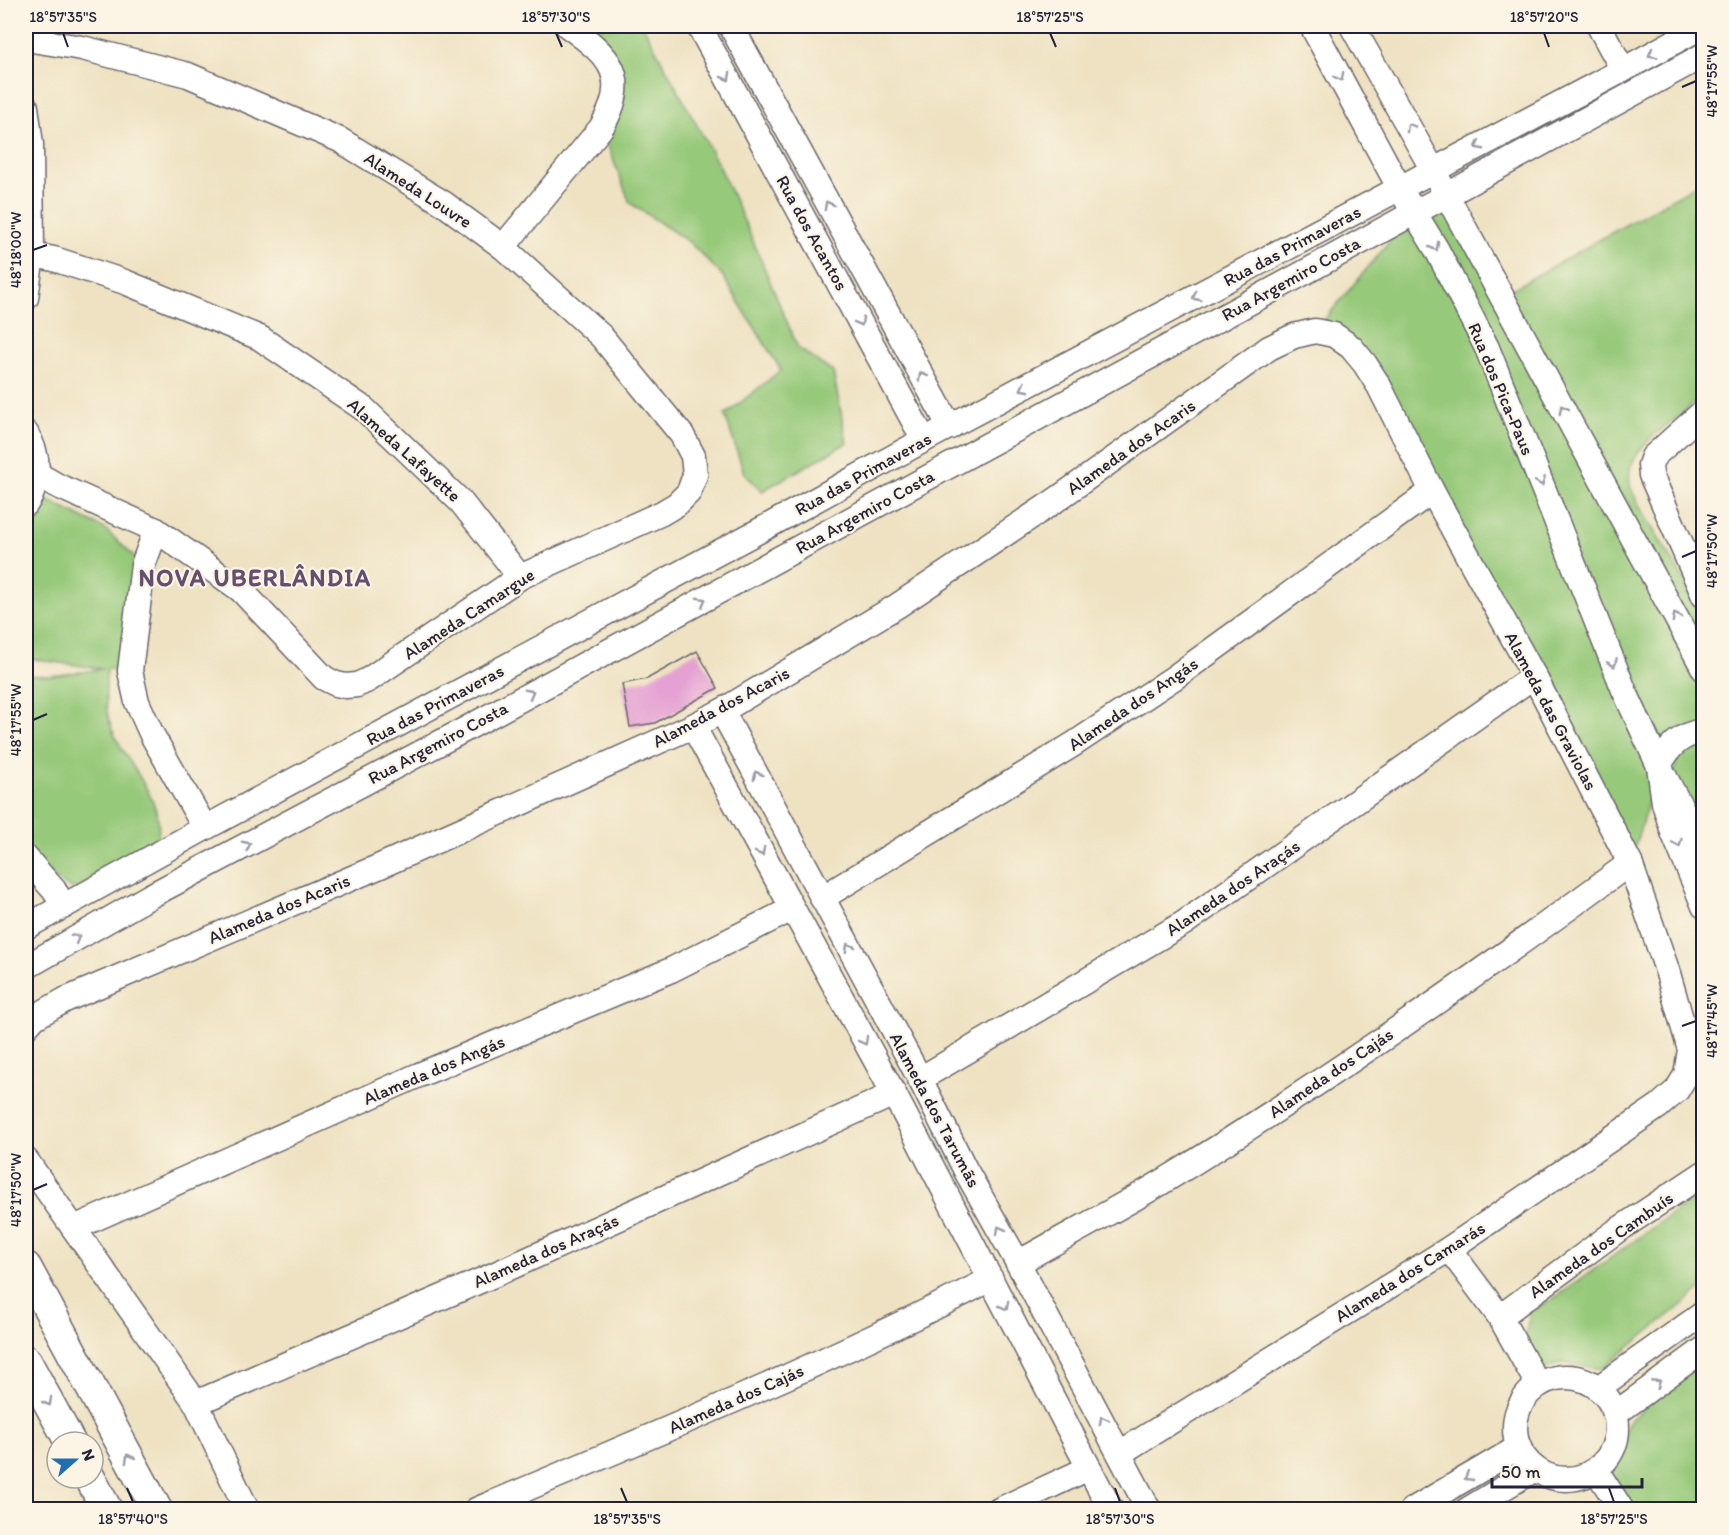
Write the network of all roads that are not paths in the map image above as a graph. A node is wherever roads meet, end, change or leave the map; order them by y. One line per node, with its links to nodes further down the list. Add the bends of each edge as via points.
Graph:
1 (568, 26): 16 (street, via 588,40 610,64 617,94 601,128)
2 (699, 26): 23 (street, Rua dos Acantos, one-way to 23)
3 (731, 26): 21 (street, Rua dos Acantos, one-way to 3)
4 (1312, 26): 13 (street, Rua dos Pica-Paus, one-way to 13)
5 (1352, 26): 12 (street, one-way to 5)
6 (1599, 26): 10 (street)
7 (1703, 26): 10 (street, Rua das Primaveras, one-way to 10)
8 (26, 39): 16 (street, Alameda Louvre, via 82,48 188,75 340,140 443,203)
9 (1704, 55): 14 (street, Rua Argemiro Costa)
10 (1623, 70): 12 (street, Rua das Primaveras, one-way to 12)
11 (26, 107): 17 (street, via 31,144)
12 (1433, 170): 13 (street, Rua das Primaveras); 14 (street)
13 (1400, 189): 15 (street, Rua dos Pica-Paus); 21 (street, Rua das Primaveras, one-way to 21)
14 (1446, 194): 15 (street, Rua Argemiro Costa); 31 (street, one-way to 14)
15 (1414, 211): 36 (street, Rua Argemiro Costa, one-way to 15); 38 (street, Rua dos Pica-Paus, one-way to 38, via 1486,348 1624,690)
16 (503, 248): 26 (street, Alameda Louvre, via 601,336 682,435 693,456 695,475)
17 (32, 255): 18 (street); 29 (street, Alameda Lafayette, via 125,282 260,338 364,409 461,502)
18 (26, 298)
19 (1365, 364): 25 (street, Alameda das Graviolas); 34 (street, Alameda dos Acaris, via 1334,335 1315,331 1269,348 1056,500 897,606)
20 (1704, 411): 30 (street, via 1653,456 1650,465)
21 (950, 427): 23 (street, Rua das Primaveras)
22 (26, 433): 24 (street, via 35,454)
23 (924, 440): 33 (street, Rua das Primaveras)
24 (37, 474): 27 (street); 28 (street)
25 (1432, 491): 32 (street, Alameda das Graviolas); 45 (street, Alameda dos Angás, via 1175,677 1074,744)
26 (689, 492): 29 (street, Alameda Camargue, via 663,513)
27 (26, 504)
28 (156, 530): 29 (street, Alameda Camargue, via 241,590 324,678 346,686 368,681); 39 (street, via 143,565 130,671 137,702 152,735)
29 (520, 577)
30 (1704, 596)
31 (1704, 669)
32 (1534, 676): 43 (street, Alameda das Graviolas); 55 (street, Alameda dos Araçás, via 1184,923)
33 (447, 698): 36 (street); 39 (street, Rua das Primaveras)
34 (722, 711): 35 (street, Alameda dos Acaris); 45 (street, Alameda dos Tarumãs, one-way to 34)
35 (693, 726): 48 (street, Alameda dos Tarumãs, one-way to 48); 53 (street, Alameda dos Acaris, via 378,867 65,1000 35,1017)
36 (464, 730): 44 (street, Rua Argemiro Costa, one-way to 36)
37 (1704, 731): 38 (street, via 1690,733 1675,742)
38 (1659, 766): 40 (street, Rua dos Pica-Paus); 47 (street, Rua dos Pica-Paus, one-way to 47, via 1673,832)
39 (205, 828): 42 (street, Rua das Primaveras)
40 (1704, 850)
41 (26, 858): 46 (street)
42 (143, 863): 44 (street, via 153,883); 46 (street, Rua das Primaveras)
43 (1629, 863): 54 (street, Alameda das Graviolas, via 1690,1050); 63 (street, Alameda dos Cajás, via 1294,1099 1170,1177)
44 (152, 896): 50 (street, Rua Argemiro Costa, one-way to 44)
45 (822, 897): 51 (street, Alameda dos Tarumãs, one-way to 45)
46 (64, 906): 49 (street, Rua das Primaveras)
47 (1704, 906)
48 (792, 909): 52 (street, Alameda dos Tarumãs); 61 (street, Alameda dos Angás, via 671,970 419,1075)
49 (26, 927)
50 (26, 967)
51 (869, 984): 52 (street); 55 (street, Alameda dos Tarumãs)
52 (842, 999): 56 (street, Alameda dos Tarumãs, one-way to 56)
53 (26, 1027)
54 (1686, 1075): 62 (street, Alameda dos Camarás, via 1677,1090 1659,1106)
55 (920, 1079): 58 (street, Alameda dos Tarumãs)
56 (894, 1094): 60 (street, Alameda dos Tarumãs); 75 (street, Alameda dos Araçás, via 489,1277)
57 (26, 1160): 61 (street)
58 (966, 1171): 60 (street); 63 (street, Alameda dos Tarumãs, one-way to 58)
59 (1704, 1173): 67 (street, Alameda dos Cambuís, via 1615,1232)
60 (942, 1185): 65 (street, Alameda dos Tarumãs)
61 (74, 1228): 75 (street)
62 (1449, 1249): 67 (street); 79 (street, Alameda dos Camarás)
63 (1018, 1263): 70 (street, Alameda dos Tarumãs)
64 (26, 1267): 85 (main road, one-way to 64)
65 (991, 1279): 72 (street, Alameda dos Tarumãs, one-way to 72); 87 (street, Alameda dos Cajás, via 899,1326)
66 (1704, 1313): 68 (street)
67 (1500, 1317): 73 (street)
68 (1668, 1337): 69 (street); 74 (street)
69 (1695, 1356): 76 (street, one-way to 69)
70 (1069, 1358): 72 (street); 79 (street, Alameda dos Tarumãs, one-way to 70)
71 (26, 1361): 77 (main road, one-way to 77)
72 (1040, 1373): 80 (street, Alameda dos Tarumãs)
73 (1538, 1385): 74 (street, via 1553,1378 1569,1377); 78 (street, via 1520,1406 1515,1433)
74 (1598, 1388): 76 (street)
75 (196, 1403): 86 (street)
76 (1616, 1414): 82 (street, via 1615,1445)
77 (63, 1430)
78 (1518, 1447): 81 (street); 91 (street, one-way to 91)
79 (1120, 1453): 90 (street, Alameda dos Tarumãs)
80 (1089, 1467): 88 (street); 89 (street, Alameda dos Tarumãs)
81 (1535, 1469): 82 (street, via 1546,1476 1572,1480); 92 (street)
82 (1596, 1470): 93 (street)
83 (97, 1490): 84 (main road)
84 (108, 1509)
85 (157, 1509)
86 (247, 1509)
87 (476, 1509)
88 (999, 1509)
89 (1111, 1509)
90 (1149, 1509)
91 (1412, 1509)
92 (1467, 1509)
93 (1622, 1509)

